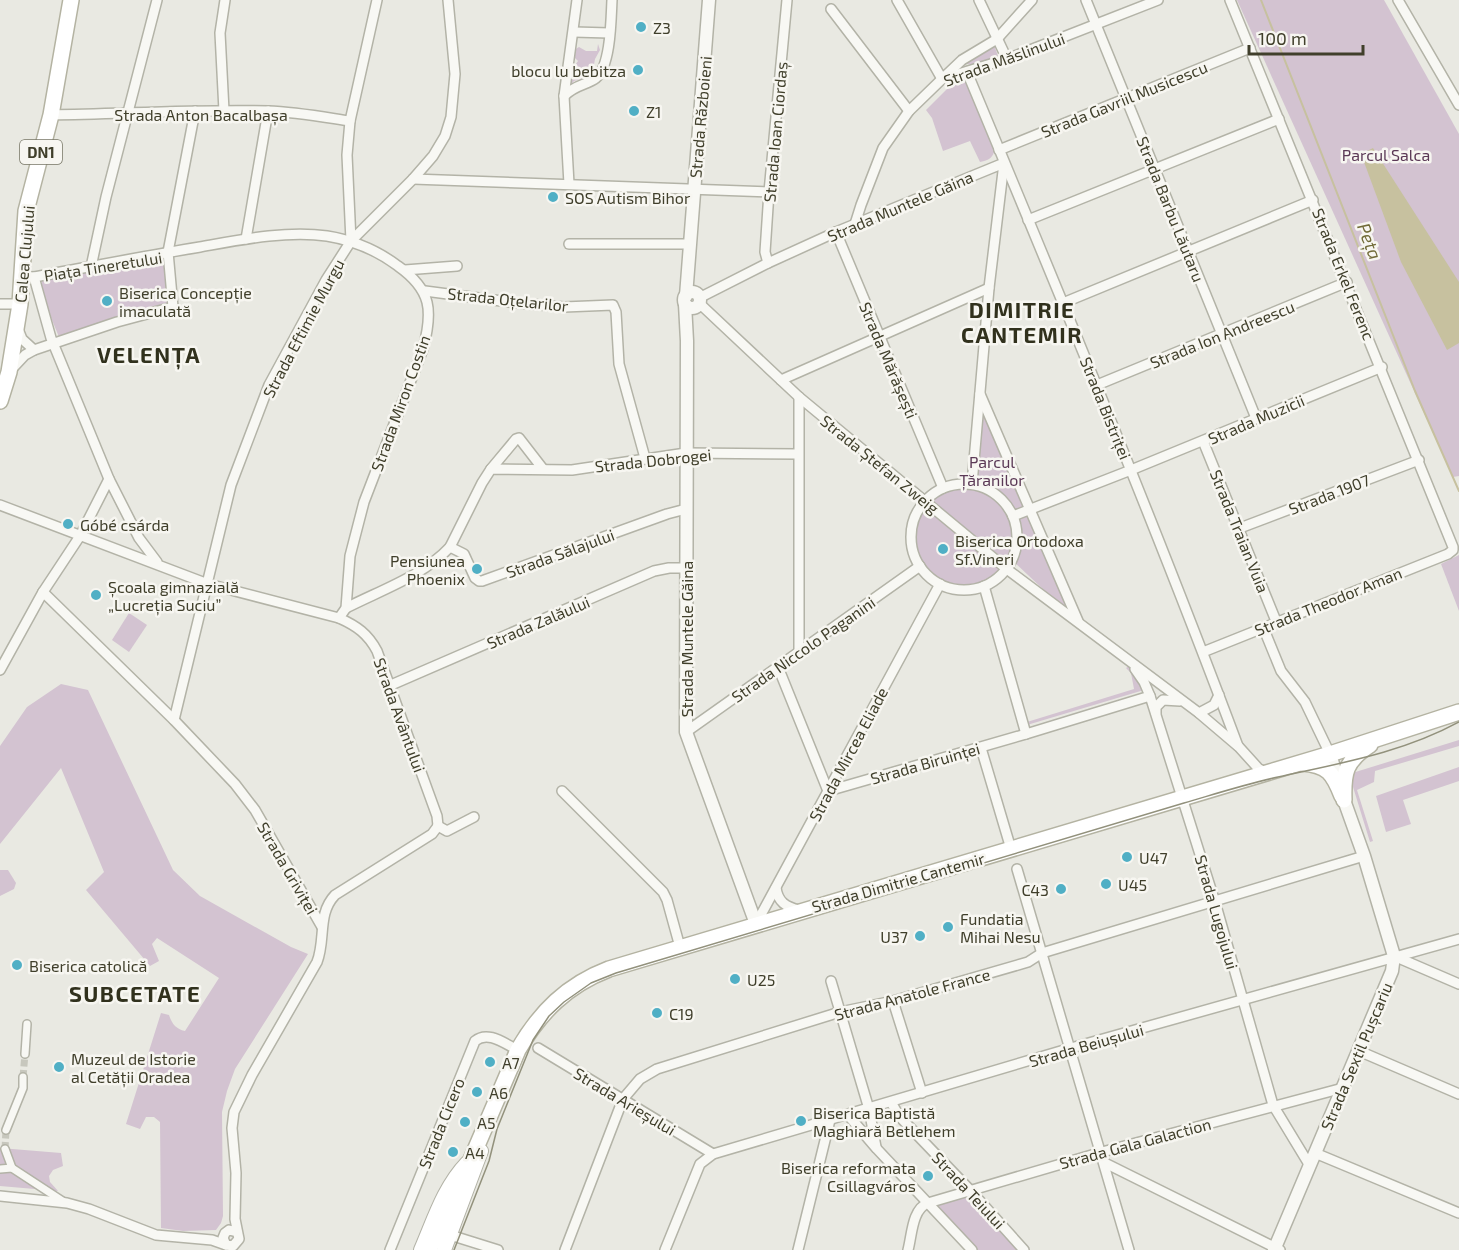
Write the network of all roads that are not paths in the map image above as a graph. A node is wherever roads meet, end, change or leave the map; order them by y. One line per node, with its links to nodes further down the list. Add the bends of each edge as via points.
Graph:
1 (71, 0): 34 (main road, Calea Clujului / DN1)
2 (157, 0): 33 (street)
3 (225, 0): 30 (street, via 220,33)
4 (377, 0): 36 (street, Strada Eftimie Murgu)
5 (448, 0): 40 (street, via 455,74 451,117 433,156)
6 (577, 0): 19 (street)
7 (612, 0): 20 (street)
8 (709, 0): 42 (street, Strada Războieni)
9 (787, 0): 43 (street, Strada Ioan Ciordaș)
10 (897, 0): 25 (street)
11 (979, 0): 21 (street)
12 (1032, 0): 21 (street)
13 (1086, 0): 18 (street, Strada Barbu Lăutaru)
14 (1158, 0): 18 (street, Strada Măslinului)
15 (1230, 0): 22 (street, Strada Erkel Ferenc)
16 (1398, 0): 28 (street)
17 (831, 9): 32 (street)
18 (1096, 24): 23 (street, Strada Măslinului); 27 (street, Strada Barbu Lăutaru)
19 (574, 32): 20 (street); 26 (street)
20 (609, 33): 26 (street, via 604,69 596,79)
21 (997, 39): 23 (street); 25 (street, via 962,60)
22 (1250, 48): 27 (street, Strada Gavriil Musicescu); 35 (street, Strada Erkel Ferenc)
23 (1006, 59): 24 (street, Strada Măslinului)
24 (967, 72): 25 (street, Strada Măslinului); 37 (street, Strada Bistriței)
25 (942, 79): 32 (street, Strada Măslinului)
26 (564, 96): 41 (street)
27 (1126, 98): 37 (street, Strada Gavriil Musicescu); 39 (street, Strada Barbu Lăutaru)
28 (1459, 105)
29 (195, 111): 30 (street, Strada Anton Bacalbașa); 33 (street, Strada Anton Bacalbașa); 53 (street)
30 (224, 111): 31 (street, Strada Anton Bacalbașa)
31 (268, 111): 36 (street, Strada Anton Bacalbașa); 48 (street)
32 (909, 111): 46 (street, Strada Măslinului, via 883,148)
33 (128, 114): 34 (street, Strada Anton Bacalbașa); 56 (street)
34 (51, 115): 58 (main road, Calea Clujului / DN1, via 26,211)
35 (1279, 119): 39 (street); 44 (street, Strada Erkel Ferenc)
36 (350, 121): 49 (street, Strada Eftimie Murgu, via 347,155)
37 (999, 150): 38 (street, Strada Bistriței)
38 (1004, 164): 45 (street, Strada Bistriței); 46 (street, Strada Muntele Găina); 60 (street)
39 (1155, 169): 45 (street); 52 (street, Strada Barbu Lăutaru)
40 (413, 179): 41 (street); 49 (street)
41 (569, 183): 42 (street)
42 (694, 189): 43 (street); 51 (street, Strada Războieni)
43 (769, 192): 54 (street, Strada Ioan Ciordaș, via 765,252)
44 (1313, 200): 52 (street); 59 (street, Strada Erkel Ferenc)
45 (1028, 220): 63 (street, Strada Bistriței)
46 (855, 224): 47 (street, Strada Muntele Găina)
47 (836, 232): 54 (street, Strada Muntele Găina); 68 (street, Strada Mărășești)
48 (246, 239): 49 (street, via 297,235); 53 (street)
49 (351, 241): 57 (street); 103 (street, Strada Eftimie Murgu, via 269,385 231,485)
50 (569, 244): 51 (street)
51 (690, 244): 62 (street, Strada Războieni)
52 (1188, 251): 63 (street); 67 (street, Strada Barbu Lăutaru)
53 (168, 252): 56 (street, Piața Tineretului); 69 (street, Piața Tineretului, via 172,307)
54 (768, 263): 62 (street, Strada Muntele Găina)
55 (456, 266): 57 (street)
56 (91, 267): 58 (street, Piața Tineretului)
57 (405, 270): 61 (street)
58 (27, 276): 65 (main road, Calea Clujului / DN1); 69 (street)
59 (1347, 282): 67 (street, Strada Ion Andreescu); 71 (street, Strada Erkel Ferenc)
60 (989, 288): 68 (street); 75 (street)
61 (425, 291): 82 (street, Strada Oțelarilor, via 564,307 614,305 619,363); 107 (street, Strada Miron Costin, via 428,332 364,502 350,556)
62 (694, 300): 73 (street, Strada Ștefan Zweig); 80 (street, Strada Muntele Găina, via 687,341)
63 (1063, 303): 74 (street, Strada Bistriței)
64 (0, 304): 65 (street)
65 (20, 304): 66 (main road, Calea Clujului / DN1)
66 (17, 326): 70 (street, via 22,339); 72 (main road, Calea Clujului / DN1)
67 (1221, 333): 74 (street, Strada Ion Andreescu); 78 (street, Strada Barbu Lăutaru)
68 (879, 336): 73 (street); 89 (street, Strada Mărășești)
69 (54, 345): 70 (street, Piața Tineretului); 87 (street)
70 (34, 350): 72 (street, Piața Tineretului)
71 (1382, 367): 78 (street, Strada Muzicii); 83 (street, Strada Erkel Ferenc)
72 (9, 372): 77 (main road, Calea Clujului / DN1)
73 (781, 380): 76 (street, Strada Ștefan Zweig)
74 (1097, 385): 86 (street, Strada Bistriței)
75 (979, 391): 88 (street); 93 (street)
76 (799, 397): 81 (street); 90 (street, Strada Ștefan Zweig)
77 (0, 402)
78 (1256, 418): 79 (street, Strada Muzicii)
79 (1203, 441): 86 (street, Strada Muzicii); 95 (street, Strada Traian Vuia)
80 (686, 453): 81 (street, Strada Dobrogei); 82 (street, Strada Dobrogei); 92 (street, Strada Muntele Găina)
81 (798, 454): 113 (street)
82 (645, 458): 85 (street, Strada Dobrogei, via 572,470)
83 (1419, 460): 95 (street, Strada 1907); 98 (street, Strada Erkel Ferenc)
84 (491, 469): 85 (street, Strada Dobrogei); 85 (street, via 519,438); 97 (street)
85 (543, 469)
86 (1131, 470): 93 (street); 114 (street, Strada Bistriței)
87 (109, 479): 96 (street); 99 (street, via 139,538)
88 (972, 484): 89 (street); 94 (street, via 999,497)
89 (943, 488): 90 (street)
90 (925, 501): 100 (street, via 911,533); 102 (street, Strada Ștefan Zweig)
91 (0, 505): 96 (street, Strada Avântului)
92 (687, 509): 97 (street, Strada Sălajului, via 482,582 475,578 464,554); 101 (street, Strada Muntele Găina)
93 (1030, 509): 94 (street); 110 (street)
94 (1013, 516): 102 (street, via 1017,542)
95 (1239, 528): 109 (street, Strada Traian Vuia)
96 (80, 536): 99 (street, Strada Avântului); 106 (street)
97 (450, 547): 107 (street, via 434,562)
98 (1453, 550): 109 (street, Strada Theodor Aman)
99 (157, 563): 103 (street, Strada Avântului)
100 (920, 566): 104 (street); 113 (street, Strada Niccolo Paganini)
101 (687, 568): 118 (street, Strada Zalăului, via 654,571); 126 (street, Strada Muntele Găina)
102 (1007, 568): 105 (street); 110 (street, Strada Ștefan Zweig)
103 (208, 584): 108 (street, Strada Avântului); 125 (street, Strada Eftimie Murgu)
104 (940, 584): 105 (street, via 962,590); 135 (street, Strada Mircea Eliade)
105 (984, 586): 127 (street)
106 (44, 592): 117 (street); 125 (street, Strada Griviței)
107 (346, 608): 108 (street); 111 (street, Strada Miron Costin)
108 (339, 618): 111 (street, Strada Avântului)
109 (1276, 621): 112 (street, Strada Theodor Aman)
110 (1079, 623): 115 (street, Strada Ștefan Zweig)
111 (351, 624): 118 (street, Strada Avântului, via 372,642)
112 (1263, 627): 114 (street, Strada Theodor Aman); 131 (street, via 1281,671 1305,702)
113 (800, 651): 116 (street, Strada Niccolo Paganini)
114 (1203, 652): 119 (street, Strada Bistriței)
115 (1125, 658): 120 (street, Strada Lugojului, via 1140,675); 121 (street, Strada Ștefan Zweig)
116 (778, 667): 126 (street, Strada Niccolo Paganini); 135 (street)
117 (0, 670)
118 (391, 685): 139 (street, Strada Avântului)
119 (1219, 695): 124 (street, via 1214,705); 129 (street, Strada Bistriței)
120 (1150, 696): 123 (street, Strada Lugojului); 127 (street, Strada Biruinței)
121 (1183, 701): 123 (street, via 1163,700); 124 (street, Strada Ștefan Zweig)
122 (1459, 712): 128 (main road, Strada Dimitrie Cantemir)
123 (1155, 713): 136 (street, Strada Lugojului)
124 (1199, 713): 129 (street, Strada Ștefan Zweig)
125 (174, 720): 147 (street, Strada Griviței, via 255,810)
126 (686, 732): 146 (street, Strada Muntele Găina)
127 (1026, 734): 130 (street, Strada Biruinței)
128 (1381, 738): 131 (main road, Strada Dimitrie Cantemir); 137 (main road, via 1347,767)
129 (1239, 747): 133 (street, Strada Ștefan Zweig)
130 (981, 748): 135 (street, Strada Biruinței); 140 (street)
131 (1330, 754): 132 (main road, Strada Dimitrie Cantemir); 137 (street)
132 (1299, 763): 133 (main road, Strada Dimitrie Cantemir); 137 (main road, via 1318,765 1328,771)
133 (1266, 772): 136 (main road, Strada Dimitrie Cantemir)
134 (562, 791): 149 (street, via 663,892)
135 (828, 791): 143 (street, Strada Mircea Eliade)
136 (1182, 797): 140 (main road, Strada Dimitrie Cantemir); 144 (street, Strada Lugojului)
137 (1344, 800): 141 (street)
138 (474, 817): 139 (street, via 447,831)
139 (438, 826): 147 (street, via 432,834 335,895 326,908)
140 (1011, 849): 145 (main road, Strada Dimitrie Cantemir)
141 (1364, 856): 144 (street, Strada Anatole France); 151 (street)
142 (1017, 869): 150 (street)
143 (776, 888): 145 (street, via 783,903); 146 (street, Strada Mircea Eliade)
144 (1215, 902): 150 (street, Strada Anatole France); 154 (street, Strada Lugojului)
145 (802, 910): 146 (main road, Strada Dimitrie Cantemir)
146 (756, 924): 149 (main road, Strada Dimitrie Cantemir)
147 (322, 927): 191 (street, Strada Griviței, via 317,962 234,1112 235,1208)
148 (1459, 939): 151 (street, Strada Beiușului)
149 (680, 947): 160 (main road, Strada Dimitrie Cantemir, via 609,969 568,990 539,1018)
150 (1042, 952): 155 (street, Strada Anatole France, via 1028,962); 159 (street)
151 (1394, 956): 153 (street); 154 (street, Strada Beiușului); 161 (street, Strada Sextil Pușcariu, via 1392,971)
152 (831, 981): 156 (street)
153 (1459, 984)
154 (1243, 1000): 159 (street, Strada Beiușului); 169 (street, Strada Lugojului)
155 (893, 1001): 156 (street, Strada Anatole France); 165 (street)
156 (840, 1012): 167 (street, Strada Anatole France, via 657,1069 640,1079); 170 (street)
157 (27, 1024): 162 (street)
158 (538, 1048): 167 (street, Strada Arieșului)
159 (1071, 1048): 165 (street, Strada Beiușului); 177 (street)
160 (518, 1050): 174 (main road, Strada Dimitrie Cantemir); 196 (street, Strada Cicero, via 487,1036 475,1041)
161 (1359, 1051): 164 (street, Strada Sextil Pușcariu); 166 (street)
162 (25, 1054)
163 (23, 1077): 173 (street)
164 (1343, 1088): 169 (street, Strada Gala Galaction); 178 (street, Strada Sextil Pușcariu)
165 (922, 1093): 168 (street, Strada Beiușului)
166 (1459, 1094)
167 (623, 1099): 179 (street, Strada Arieșului); 202 (street, Strada Anatole France)
168 (891, 1102): 170 (street, Strada Beiușului); 185 (street, Strada Teiului, via 899,1116)
169 (1273, 1105): 177 (street, Strada Gala Galaction); 182 (street, Strada Lugojului)
170 (869, 1109): 171 (street, Strada Beiușului); 176 (street)
171 (849, 1115): 172 (street, Strada Beiușului); 176 (street)
172 (830, 1120): 179 (street, Strada Beiușului); 204 (street)
173 (6, 1130)
174 (484, 1130): 180 (main road, Strada Dimitrie Cantemir); 192 (main road, via 479,1158)
175 (5, 1149): 183 (street)
176 (877, 1149): 189 (street)
177 (1102, 1152): 181 (street); 185 (street, Strada Gala Galaction)
178 (1315, 1153): 182 (street, Strada Sextil Pușcariu); 190 (street)
179 (713, 1154): 203 (street, via 700,1164)
180 (473, 1157): 187 (main road, Strada Dimitrie Cantemir); 197 (main road, via 449,1186)
181 (1105, 1163): 195 (street); 208 (street)
182 (1310, 1166): 195 (street, Strada Sextil Pușcariu)
183 (12, 1168): 184 (street); 188 (street)
184 (0, 1169)
185 (970, 1190): 189 (street, Strada Gala Galaction); 207 (street, Strada Teiului)
186 (0, 1196): 188 (street)
187 (455, 1197): 198 (main road, Strada Dimitrie Cantemir); 199 (main road, Strada Dimitrie Cantemir)
188 (67, 1203): 193 (street, via 156,1235)
189 (928, 1203): 205 (street, via 917,1212); 206 (street)
190 (1459, 1213)
191 (230, 1232): 193 (street); 194 (street, via 223,1238); 194 (street, via 239,1239)
192 (450, 1235): 200 (main road); 201 (street)
193 (202, 1239): 194 (street)
194 (231, 1247)
195 (1276, 1249)
196 (390, 1250)
197 (421, 1250)
198 (429, 1250)
199 (437, 1250)
200 (444, 1250)
201 (498, 1250)
202 (565, 1250)
203 (665, 1250)
204 (798, 1250)
205 (908, 1250)
206 (972, 1250)
207 (1024, 1250)
208 (1129, 1250)

